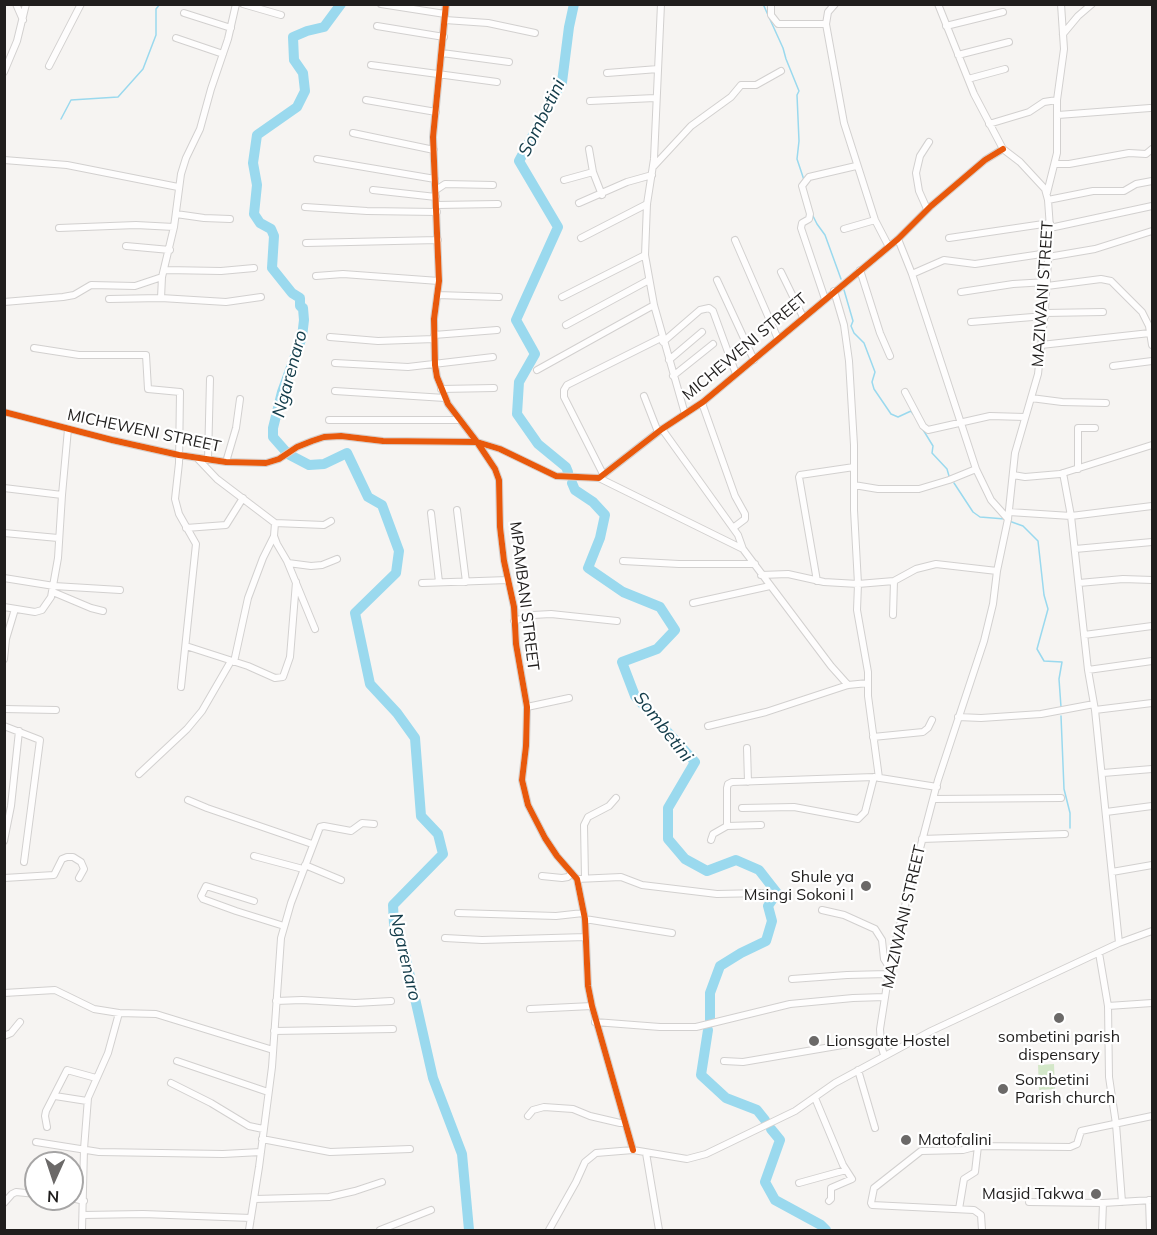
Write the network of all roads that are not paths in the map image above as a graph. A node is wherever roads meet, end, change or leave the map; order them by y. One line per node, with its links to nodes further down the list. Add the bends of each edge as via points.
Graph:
1 (16, 4): 18 (street)
2 (26, 4): 18 (street)
3 (81, 4): 33 (street)
4 (236, 4): 22 (street)
5 (243, 4): 16 (street)
6 (381, 4): 17 (street)
7 (446, 4): 17 (street, MPAMBANI STREET)
8 (662, 4): 35 (street)
9 (771, 4): 19 (street, via 771,15 778,24)
10 (835, 4): 19 (street, via 827,14)
11 (938, 4): 21 (street)
12 (1061, 4): 24 (street)
13 (1092, 4): 24 (street)
14 (184, 12): 22 (street)
15 (1003, 12): 21 (street)
16 (281, 15)
17 (445, 17): 23 (street); 25 (street, MPAMBANI STREET)
18 (23, 20): 34 (street)
19 (826, 24): 59 (street)
20 (376, 26): 25 (street)
21 (946, 26): 30 (street)
22 (231, 28): 29 (street)
23 (535, 33)
24 (1063, 34): 44 (street)
25 (444, 37): 28 (street, MPAMBANI STREET)
26 (176, 38): 29 (street)
27 (1009, 42): 30 (street)
28 (442, 53): 31 (street); 38 (street, MPAMBANI STREET)
29 (223, 54): 66 (street)
30 (958, 55): 40 (street)
31 (509, 62)
32 (370, 65): 38 (street)
33 (49, 66)
34 (5, 68)
35 (658, 69): 39 (street); 42 (street)
36 (1005, 69): 40 (street)
37 (781, 71): 60 (street, via 758,84 741,85 691,126)
38 (440, 73): 41 (street); 47 (street, MPAMBANI STREET)
39 (607, 73)
40 (968, 79): 49 (street)
41 (497, 82)
42 (656, 98): 45 (street); 60 (street)
43 (366, 100): 47 (street)
44 (1057, 100): 48 (street); 49 (street)
45 (590, 101)
46 (1150, 108): 48 (street)
47 (436, 112): 55 (street, MPAMBANI STREET)
48 (1059, 115): 58 (street)
49 (989, 124): 53 (street)
50 (353, 133): 55 (street)
51 (929, 142): 76 (street, via 916,173)
52 (589, 149): 61 (street)
53 (1003, 149): 69 (street, via 1044,186); 76 (street, MICHEWENI STREET)
54 (1152, 149): 58 (street, via 1146,154)
55 (434, 150): 62 (street, MPAMBANI STREET)
56 (317, 159): 62 (street)
57 (4, 160): 66 (street, via 67,165)
58 (1056, 164): 69 (street)
59 (856, 166): 79 (street); 115 (street, via 804,180 801,189 810,214 801,228)
60 (652, 171): 68 (street); 73 (street)
61 (593, 172): 63 (street); 68 (street)
62 (435, 179): 70 (street, MPAMBANI STREET)
63 (564, 180)
64 (1152, 181): 69 (street, via 1124,191)
65 (493, 185): 70 (street, via 445,184)
66 (178, 186): 77 (street)
67 (373, 190): 70 (street)
68 (602, 195): 71 (street)
69 (1048, 196): 81 (street, MAZIWANI STREET)
70 (436, 201): 72 (street); 75 (street, via 367,211); 88 (street, MPAMBANI STREET)
71 (579, 203)
72 (498, 204)
73 (647, 204): 85 (street); 94 (street)
74 (1152, 206): 81 (street)
75 (305, 207)
76 (927, 209): 87 (street, MICHEWENI STREET)
77 (176, 214): 78 (street); 80 (street)
78 (230, 219)
79 (875, 220): 83 (street); 91 (street)
80 (174, 226): 82 (street); 93 (street)
81 (1050, 226): 86 (street); 95 (street, MAZIWANI STREET)
82 (59, 228)
83 (843, 229)
84 (1152, 231): 95 (street, via 1095,249)
85 (580, 238)
86 (949, 238)
87 (897, 239): 91 (street, MICHEWENI STREET); 100 (street)
88 (438, 240): 90 (street); 105 (street, MPAMBANI STREET)
89 (735, 240): 128 (street)
90 (306, 243)
91 (888, 245): 98 (street, MICHEWENI STREET)
92 (126, 246): 93 (street)
93 (170, 250): 97 (street)
94 (645, 255): 103 (street); 112 (street)
95 (1048, 255): 100 (street, via 969,264 944,260); 106 (street, MAZIWANI STREET)
96 (254, 268): 97 (street)
97 (165, 270): 102 (street)
98 (860, 270): 107 (street, MICHEWENI STREET); 134 (street)
99 (781, 272): 120 (street)
100 (912, 274): 161 (street)
101 (316, 276): 105 (street, via 343,274)
102 (162, 277): 113 (street); 116 (street, via 135,286 91,285 74,295)
103 (649, 280): 117 (street); 122 (street)
104 (717, 280): 137 (street)
105 (440, 281): 109 (street, MPAMBANI STREET)
106 (1047, 284): 108 (street, via 1013,284); 119 (street, MAZIWANI STREET); 125 (street, via 1108,279 1142,312)
107 (834, 291): 115 (street, MICHEWENI STREET); 171 (street, via 849,361)
108 (961, 292)
109 (437, 295): 111 (street); 127 (street, MPAMBANI STREET)
110 (261, 297): 113 (street, via 226,302)
111 (500, 297)
112 (562, 297)
113 (161, 298): 114 (street)
114 (109, 299)
115 (825, 299): 120 (street, MICHEWENI STREET)
116 (4, 302)
117 (654, 305): 129 (street); 142 (street)
118 (1103, 312): 119 (street)
119 (1045, 314): 121 (street); 131 (street, MAZIWANI STREET)
120 (802, 317): 128 (street, MICHEWENI STREET)
121 (971, 322)
122 (566, 325)
123 (497, 330): 127 (street)
124 (702, 332): 136 (street)
125 (1150, 333): 131 (street); 132 (street)
126 (330, 337): 127 (street, via 378,341)
127 (434, 337): 140 (street, MPAMBANI STREET)
128 (778, 339): 137 (street, MICHEWENI STREET)
129 (663, 340): 136 (street); 143 (street, via 700,310 709,308); 176 (street, via 567,385 564,390)
130 (713, 344): 144 (street)
131 (1041, 345): 152 (street, MAZIWANI STREET)
132 (1152, 345)
133 (34, 348): 167 (street, via 79,355 146,355 148,389 181,393)
134 (890, 356)
135 (493, 357): 140 (street)
136 (669, 360): 144 (street)
137 (754, 360): 143 (street, MICHEWENI STREET)
138 (1152, 361): 141 (street)
139 (335, 363): 140 (street)
140 (435, 365): 147 (street, MPAMBANI STREET)
141 (1113, 366)
142 (537, 370)
143 (736, 374): 154 (street, MICHEWENI STREET)
144 (673, 376): 157 (street)
145 (210, 379): 169 (street)
146 (494, 388): 147 (street)
147 (441, 389): 151 (street, MPAMBANI STREET)
148 (335, 391): 151 (street)
149 (905, 392): 161 (street, via 926,429)
150 (644, 396): 164 (street)
151 (445, 398): 160 (street, MPAMBANI STREET)
152 (1031, 398): 155 (street); 158 (street, MAZIWANI STREET)
153 (240, 399): 170 (street)
154 (702, 403): 157 (street, MICHEWENI STREET); 189 (street, via 745,514 745,519)
155 (1106, 403)
156 (4, 412): 163 (street, MICHEWENI STREET)
157 (685, 414): 164 (street, MICHEWENI STREET)
158 (1025, 417): 161 (street, via 995,416); 174 (street, MAZIWANI STREET)
159 (329, 420): 160 (street)
160 (459, 420): 165 (street, MPAMBANI STREET)
161 (960, 422): 172 (street)
162 (1095, 428): 173 (street, via 1078,428)
163 (68, 429): 167 (street, MICHEWENI STREET); 179 (street)
164 (660, 430): 176 (street, MICHEWENI STREET); 189 (street)
165 (477, 442): 170 (street, MICHEWENI STREET, via 333,436 297,447 266,463); 176 (street, via 556,476); 203 (street, MPAMBANI STREET, via 499,480 500,527)
166 (1152, 445): 173 (street)
167 (179, 455): 168 (street, MICHEWENI STREET); 188 (street, via 175,499)
168 (197, 458): 169 (street, MICHEWENI STREET); 180 (street)
169 (208, 460): 170 (street, MICHEWENI STREET)
170 (226, 462)
171 (854, 467): 177 (street); 205 (street, via 799,477)
172 (976, 469): 177 (street, via 919,489); 185 (street, via 991,500)
173 (1078, 469): 175 (street)
174 (1013, 472): 175 (street, via 1025,477); 185 (street, MAZIWANI STREET)
175 (1063, 473): 184 (street)
176 (601, 476): 194 (street)
177 (854, 485): 212 (street)
178 (4, 488): 179 (street)
179 (62, 495): 192 (street)
180 (243, 498): 187 (street); 188 (street, via 226,525)
181 (1152, 506): 184 (street)
182 (457, 510): 209 (street)
183 (431, 513): 208 (street)
184 (1071, 516): 185 (street); 195 (street)
185 (1008, 518): 200 (street, MAZIWANI STREET)
186 (331, 521): 187 (street, via 324,525)
187 (275, 523): 191 (street)
188 (186, 528): 226 (street, via 196,544)
189 (733, 528): 194 (street)
190 (4, 534): 192 (street)
191 (274, 536): 198 (street); 229 (street, via 248,598)
192 (58, 538): 214 (street)
193 (1152, 542): 195 (street)
194 (743, 549): 199 (street)
195 (1075, 549): 211 (street)
196 (337, 560): 198 (street, via 311,566)
197 (623, 561): 199 (street)
198 (288, 563): 207 (street)
199 (754, 564): 201 (street)
200 (997, 571): 206 (street, via 936,564); 240 (street, MAZIWANI STREET, via 988,625)
201 (761, 575): 205 (street, via 795,574); 213 (street)
202 (4, 578): 214 (street)
203 (508, 580): 209 (street); 221 (street, MPAMBANI STREET)
204 (1152, 580): 211 (street)
205 (817, 581): 212 (street)
206 (894, 581): 212 (street); 220 (street)
207 (296, 582): 224 (street); 229 (street, via 290,657 283,678)
208 (440, 582): 209 (street); 210 (street)
209 (465, 582)
210 (422, 583)
211 (1079, 583): 225 (street)
212 (858, 584): 231 (street, via 857,610)
213 (770, 586): 216 (street); 232 (street)
214 (53, 589): 215 (street); 218 (street, via 42,610); 219 (street)
215 (120, 590)
216 (693, 603)
217 (4, 607): 218 (street)
218 (15, 609): 227 (street)
219 (103, 611)
220 (893, 615)
221 (514, 621): 222 (street, via 533,615); 236 (street, MPAMBANI STREET)
222 (617, 621)
223 (1152, 626): 225 (street)
224 (315, 629)
225 (1084, 635): 230 (street)
226 (186, 646): 229 (street); 233 (street)
227 (4, 659)
228 (1152, 661): 230 (street)
229 (232, 662): 249 (street, via 202,711)
230 (1088, 670): 237 (street)
231 (868, 684): 232 (street); 245 (street)
232 (848, 685): 243 (street)
233 (181, 687)
234 (569, 698): 236 (street)
235 (1152, 703): 237 (street)
236 (527, 707): 274 (street, MPAMBANI STREET, via 522,780 525,795 545,838)
237 (1095, 707): 240 (street, via 1041,714); 248 (street)
238 (4, 709): 239 (street)
239 (56, 710)
240 (958, 717): 252 (street, MAZIWANI STREET)
241 (932, 720): 245 (street, via 923,732)
242 (4, 726): 244 (street)
243 (708, 726)
244 (18, 732): 266 (street, via 12,806); 269 (street, via 39,739 40,743)
245 (873, 737): 250 (street)
246 (747, 748): 251 (street)
247 (1152, 769): 248 (street)
248 (1103, 773): 259 (street)
249 (139, 774)
250 (876, 778): 251 (street); 252 (street); 258 (street, via 865,812 858,819 794,807)
251 (748, 782): 262 (street, via 728,784)
252 (937, 784): 255 (street, MAZIWANI STREET)
253 (616, 798): 277 (street, via 588,817 584,825)
254 (1061, 798): 255 (street)
255 (934, 799): 264 (street, MAZIWANI STREET)
256 (188, 800): 267 (street)
257 (1152, 806): 259 (street)
258 (741, 808)
259 (1106, 813): 272 (street)
260 (374, 824): 267 (street, via 362,823 351,831 320,827)
261 (761, 825): 262 (street)
262 (727, 826): 265 (street, via 713,834)
263 (1065, 834): 264 (street)
264 (922, 839): 291 (street, MAZIWANI STREET)
265 (711, 840)
266 (4, 841)
267 (312, 844): 271 (street)
268 (254, 856): 271 (street)
269 (24, 862)
270 (1152, 865): 272 (street)
271 (304, 867): 278 (street); 284 (street)
272 (1112, 872): 289 (street)
273 (542, 876): 274 (street)
274 (574, 876): 277 (street); 283 (street, MPAMBANI STREET)
275 (4, 878): 276 (street, via 54,875 67,857 81,862 84,869)
276 (79, 878)
277 (585, 878): 279 (street, via 621,876 642,885 727,895)
278 (341, 880)
279 (762, 893)
280 (254, 901): 284 (street, via 206,886 201,896)
281 (822, 910): 291 (street, via 875,928)
282 (458, 913): 283 (street)
283 (584, 916): 286 (street); 287 (street, MPAMBANI STREET)
284 (284, 926): 295 (street)
285 (1152, 930): 289 (street)
286 (672, 933)
287 (586, 937): 288 (street); 298 (street, MPAMBANI STREET)
288 (445, 938)
289 (1119, 943): 290 (street)
290 (1099, 953): 299 (street); 309 (street)
291 (889, 971): 292 (street); 294 (street, MAZIWANI STREET)
292 (792, 979)
293 (4, 993): 301 (street, via 55,990 94,1009)
294 (885, 997): 303 (street, via 790,1004 696,1027); 307 (street, MAZIWANI STREET)
295 (276, 1001): 296 (street); 305 (street)
296 (392, 1001)
297 (1152, 1003): 299 (street)
298 (591, 1006): 300 (street); 303 (street, MPAMBANI STREET)
299 (1108, 1006): 322 (street, via 1109,1077)
300 (530, 1009)
301 (119, 1013): 308 (street, via 156,1014); 313 (street)
302 (20, 1022): 306 (street)
303 (596, 1022): 321 (street, MPAMBANI STREET)
304 (393, 1029): 305 (street)
305 (274, 1031): 308 (street)
306 (4, 1036)
307 (881, 1045): 309 (street, MAZIWANI STREET); 311 (street, via 860,1042 743,1062)
308 (273, 1050): 315 (street)
309 (884, 1055): 312 (street)
310 (177, 1060): 315 (street)
311 (724, 1061)
312 (858, 1070): 317 (street); 324 (street)
313 (96, 1078): 316 (street, via 67,1070); 318 (street)
314 (171, 1083): 325 (street)
315 (268, 1092): 325 (street)
316 (55, 1096): 318 (street); 323 (street, via 45,1116)
317 (815, 1098): 333 (street, via 699,1157); 334 (street)
318 (87, 1101): 329 (street)
319 (528, 1116): 321 (street, via 544,1107 573,1109)
320 (1152, 1116): 322 (street)
321 (626, 1123): 331 (street, MPAMBANI STREET)
322 (1116, 1124): 328 (street, via 1081,1131 1077,1144 1070,1147); 342 (street)
323 (47, 1127)
324 (875, 1128)
325 (263, 1130): 326 (street)
326 (262, 1139): 330 (street, via 330,1152); 332 (street)
327 (36, 1142): 329 (street)
328 (978, 1146): 345 (street, via 975,1172 964,1179); 345 (street, via 921,1151 875,1186 871,1203)
329 (84, 1149): 332 (street, via 223,1155)
330 (410, 1149)
331 (633, 1150): 333 (street); 353 (street, via 590,1157)
332 (261, 1152): 338 (street)
333 (646, 1153): 354 (street)
334 (846, 1170): 336 (street); 340 (street, via 852,1179 831,1188)
335 (382, 1182): 338 (street, via 328,1197)
336 (799, 1183)
337 (24, 1193): 343 (street, via 12,1194)
338 (255, 1199): 349 (street)
339 (1151, 1200): 342 (street); 357 (street)
340 (829, 1201)
341 (1029, 1202): 344 (street)
342 (1122, 1202): 344 (street)
343 (4, 1203)
344 (1103, 1203): 356 (street)
345 (959, 1209): 355 (street, via 980,1213)
346 (430, 1210): 352 (street)
347 (83, 1211): 348 (street)
348 (83, 1215): 349 (street); 350 (street)
349 (251, 1218): 351 (street)
350 (82, 1230)
351 (249, 1230)
352 (380, 1230)
353 (549, 1230)
354 (659, 1230)
355 (982, 1230)
356 (1102, 1230)
357 (1150, 1230)

